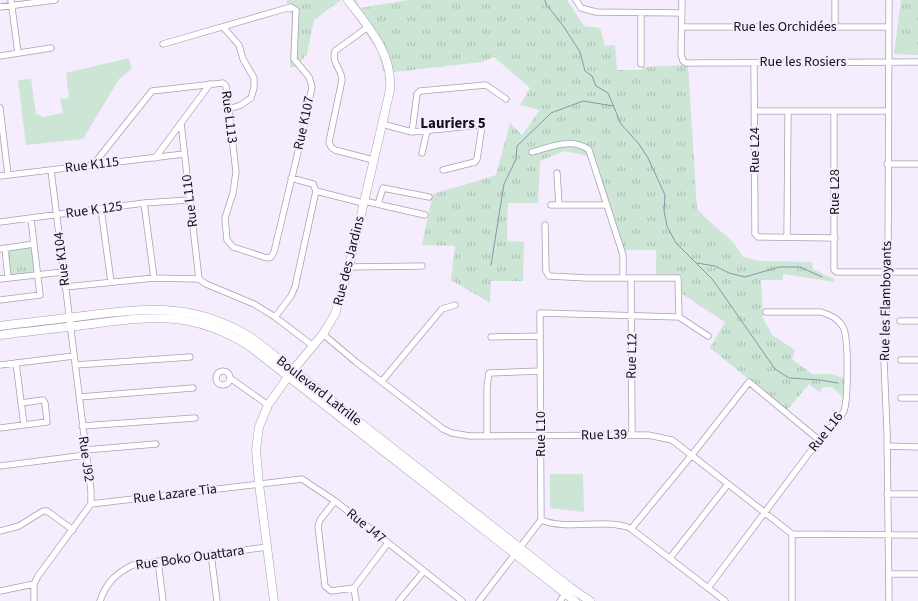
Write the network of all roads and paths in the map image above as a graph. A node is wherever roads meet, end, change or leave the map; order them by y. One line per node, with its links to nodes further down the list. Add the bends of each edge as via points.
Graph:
1 (55, 0): 7 (street)
2 (348, 0): 13 (main road, Rue des Jardins)
3 (576, 0): 9 (street, via 582,8 596,12)
4 (682, 0): 10 (street)
5 (835, 0): 11 (street)
6 (889, 0): 15 (street, Rue les Flamboyants)
7 (11, 3): 8 (street); 18 (street)
8 (0, 7)
9 (641, 13): 10 (street); 23 (street)
10 (682, 13): 14 (street)
11 (835, 26): 14 (street, Rue les Orchidées); 15 (street, Rue les Orchidées)
12 (223, 27): 16 (street, Rue K107); 27 (street, via 239,45 242,58 254,78 251,98); 50 (street, Rue K107, via 291,7 296,10 294,59 309,77 312,87)
13 (368, 27): 33 (main road, Rue des Jardins, via 390,69 390,90); 41 (street, via 335,51 334,62 342,80 329,142 335,150)
14 (682, 27): 22 (street, Rue les Rosiers, via 683,62)
15 (889, 27): 20 (street, Rue les Flamboyants)
16 (163, 44)
17 (51, 48): 18 (street)
18 (18, 53): 19 (street)
19 (0, 56)
20 (889, 61): 21 (street, Rue les Rosiers); 22 (street, Rue les Rosiers); 30 (street, Rue les Flamboyants)
21 (918, 62)
22 (754, 63): 28 (street, Rue L24)
23 (641, 64)
24 (210, 84): 27 (street, Rue L113, via 225,84); 32 (street); 44 (street, Rue L113, via 152,91)
25 (506, 99): 35 (street, via 486,85 420,91)
26 (0, 108): 36 (street)
27 (229, 109): 70 (street, Rue L113, via 236,172 225,218 227,240 233,247)
28 (755, 111): 31 (street); 66 (street, Rue L24, via 756,236)
29 (834, 111): 30 (street); 31 (street); 67 (street, Rue L28)
30 (888, 111): 42 (street, Rue les Flamboyants)
31 (788, 112): 66 (street)
32 (181, 123): 39 (street, Rue L110); 40 (street)
33 (382, 124): 35 (street); 41 (main road, Rue des Jardins)
34 (427, 131): 35 (street); 38 (street); 46 (street, via 482,126 475,162)
35 (412, 132)
36 (2, 151): 48 (street)
37 (532, 152): 59 (street, via 571,142 589,150)
38 (422, 153)
39 (184, 154): 40 (street, Rue K115); 53 (street, Rue L110)
40 (155, 158): 44 (street, Rue K115)
41 (373, 160): 54 (main road, Rue des Jardins)
42 (887, 164): 43 (street); 74 (street, Rue les Flamboyants)
43 (918, 164)
44 (92, 165): 45 (street, Rue K115)
45 (51, 170): 48 (street, Rue K115); 61 (street, Rue K104)
46 (443, 170)
47 (558, 173): 58 (street)
48 (8, 175): 49 (street, Rue K115)
49 (0, 176)
50 (291, 178): 51 (street, via 313,184); 70 (street, Rue K107)
51 (316, 191): 54 (street); 89 (street, via 295,287)
52 (429, 197): 56 (street, via 383,188)
53 (189, 200): 55 (street, Rue K 125); 82 (street, Rue L110)
54 (364, 202): 56 (street); 72 (main road, Rue des Jardins)
55 (144, 203): 60 (street, Rue K 125); 78 (street)
56 (378, 204): 62 (street)
57 (551, 205): 58 (street)
58 (559, 205): 59 (street)
59 (607, 205): 79 (street, via 623,255)
60 (101, 209): 61 (street, Rue K 125); 83 (street)
61 (57, 215): 63 (street, Rue K 125); 73 (street, Rue K104)
62 (424, 215)
63 (31, 219): 64 (street, Rue K 125); 68 (street)
64 (0, 222)
65 (545, 225): 79 (street, via 546,271 549,276)
66 (787, 237): 67 (street)
67 (835, 238): 74 (street, Rue L28, via 835,272)
68 (34, 244): 69 (street); 76 (street)
69 (2, 249): 77 (street)
70 (271, 257)
71 (422, 266): 72 (street)
72 (349, 267): 96 (main road, Rue des Jardins, via 335,314)
73 (63, 272): 76 (street); 84 (street, Rue K104)
74 (888, 272): 75 (street); 129 (street, Rue les Flamboyants, via 884,360)
75 (918, 272)
76 (37, 275): 77 (street); 85 (street, via 40,295)
77 (8, 278): 81 (street)
78 (154, 278): 82 (street); 83 (street)
79 (623, 278): 80 (street)
80 (631, 278): 88 (street, Rue L12); 90 (street, via 678,278)
81 (0, 279)
82 (199, 279): 89 (street)
83 (111, 282): 84 (street)
84 (65, 287): 91 (street, Rue K104)
85 (0, 300)
86 (455, 305): 113 (street, via 442,309)
87 (766, 312): 127 (street, Rue L16, via 821,312 836,319 845,331 844,410)
88 (633, 315): 90 (street); 98 (street, Rue L10, via 540,313); 124 (street, Rue L12)
89 (275, 317): 101 (street)
90 (679, 317): 99 (street)
91 (69, 318): 94 (main road, Boulevard Latrille); 95 (street, Rue J92); 109 (main road, Boulevard Latrille, via 155,309 186,311 237,329)
92 (900, 321): 93 (street)
93 (918, 321)
94 (0, 326)
95 (70, 326): 97 (main road, Boulevard Latrille); 102 (street, Rue J92); 112 (main road, Boulevard Latrille, via 156,317 184,319 216,328 240,341)
96 (323, 334): 101 (main road, Rue des Jardins); 113 (street, Rue L39)
97 (0, 335)
98 (540, 336): 100 (street); 110 (street, Rue L10)
99 (708, 336)
100 (491, 337)
101 (313, 346): 109 (main road, Rue des Jardins)
102 (74, 356): 106 (street); 108 (street, Rue J92)
103 (190, 357): 108 (street)
104 (901, 360): 105 (street)
105 (918, 360)
106 (16, 363): 107 (street); 118 (street)
107 (0, 365)
108 (75, 365): 115 (street, Rue J92)
109 (293, 370): 112 (main road, Rue des Jardins); 150 (main road, Boulevard Latrille)
110 (540, 371): 125 (street, via 488,373); 126 (street, Rue L10)
111 (230, 378): 119 (street)
112 (288, 378): 119 (main road, Rue des Jardins); 150 (main road, Boulevard Latrille)
113 (382, 381): 125 (street, Rue L39, via 443,429 463,436)
114 (193, 388): 115 (street)
115 (79, 397): 122 (street, Rue J92)
116 (900, 398): 117 (street)
117 (918, 398)
118 (21, 403): 121 (street); 121 (street, via 43,400 48,419 45,423)
119 (268, 405): 134 (main road, Rue des Jardins, via 258,427 256,441)
120 (195, 418): 122 (street)
121 (24, 425): 123 (street)
122 (82, 426): 131 (street, Rue J92)
123 (0, 428)
124 (632, 434): 126 (street, Rue L39); 132 (street, Rue L39, via 672,440)
125 (487, 436): 126 (street, Rue L39)
126 (541, 436): 141 (street, Rue L10)
127 (819, 440): 132 (street, via 749,382); 140 (street, Rue L16)
128 (156, 444): 131 (street)
129 (887, 446): 130 (street); 136 (street, Rue les Flamboyants)
130 (918, 447)
131 (86, 452): 133 (street); 139 (street, Rue J92)
132 (692, 456): 135 (street, Rue L39); 142 (street)
133 (0, 466)
134 (259, 484): 138 (street, Rue J47, via 302,480); 139 (street, Rue Lazare Tia); 149 (main road, Rue des Jardins)
135 (728, 484): 140 (street, Rue L39); 152 (street)
136 (887, 494): 137 (street); 146 (street, Rue les Flamboyants)
137 (918, 494)
138 (335, 501): 148 (street, Rue J47); 158 (street, via 318,526 325,586 331,591)
139 (91, 504): 143 (street)
140 (765, 514): 145 (street, Rue L39); 159 (street, Rue L16)
141 (541, 520): 142 (street, via 553,525 617,524); 150 (street)
142 (631, 528): 152 (street)
143 (73, 530): 144 (street, via 43,511 19,526); 157 (street)
144 (0, 531)
145 (792, 534): 146 (street); 175 (street)
146 (887, 534): 147 (street); 155 (street, Rue les Flamboyants)
147 (918, 534)
148 (388, 543): 154 (street, Rue J47); 158 (street)
149 (267, 547): 151 (street, Rue Boko Ouattara); 166 (main road, Rue des Jardins)
150 (518, 551): 161 (main road, Boulevard Latrille); 170 (street); 173 (main road, Boulevard Latrille)
151 (211, 554): 153 (street, Rue Boko Ouattara); 165 (street)
152 (670, 558): 159 (street)
153 (158, 561): 163 (street, Rue Boko Ouattara, via 133,565 118,573 106,587); 164 (street)
154 (424, 571): 168 (street); 169 (street, Rue J47)
155 (889, 574): 156 (street); 176 (street, Rue les Flamboyants)
156 (918, 574)
157 (34, 584): 160 (street); 162 (street)
158 (354, 588): 167 (street)
159 (708, 588): 174 (street)
160 (0, 591)
161 (565, 594): 171 (street); 172 (main road, Boulevard Latrille)
162 (34, 601)
163 (100, 601)
164 (163, 601)
165 (217, 601)
166 (274, 601)
167 (356, 601)
168 (399, 601)
169 (462, 601)
170 (479, 601)
171 (560, 601)
172 (575, 601)
173 (590, 601)
174 (725, 601)
175 (792, 601)
176 (889, 601)

